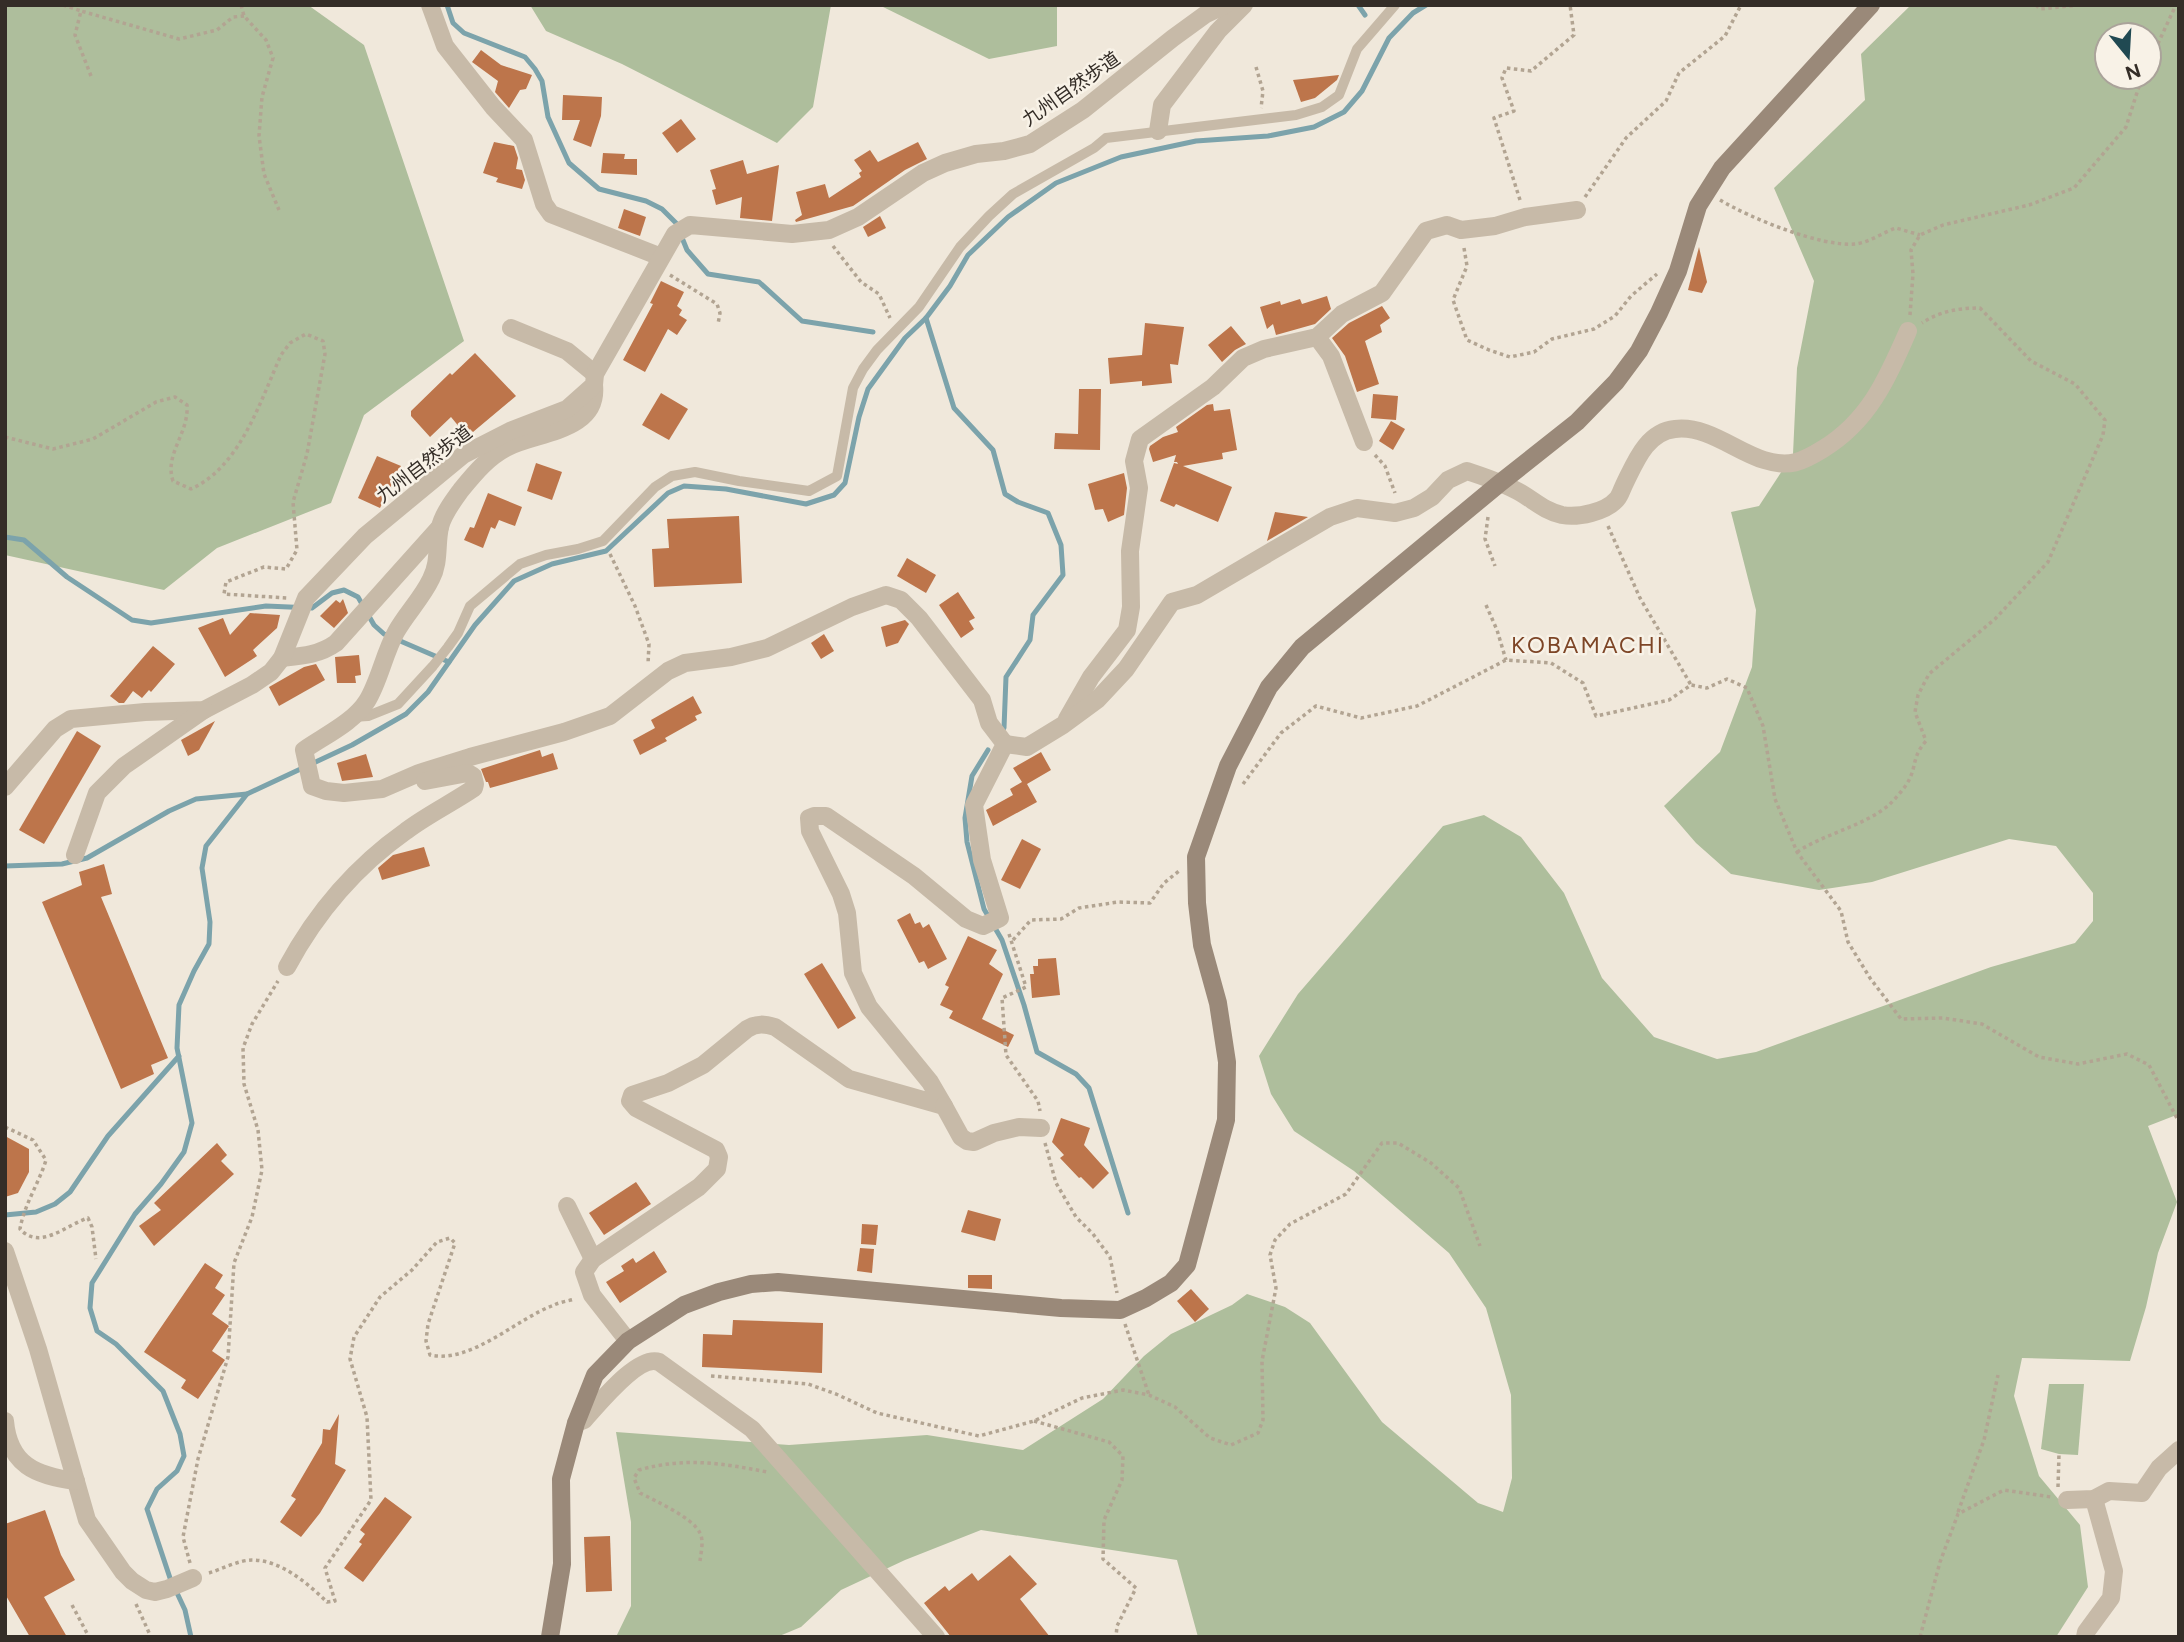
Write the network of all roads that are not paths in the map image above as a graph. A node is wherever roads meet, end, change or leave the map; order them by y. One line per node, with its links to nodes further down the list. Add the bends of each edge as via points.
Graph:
1 (430, 5): 8 (street, via 445,46 524,140 551,214)
2 (1225, 5): 8 (street, 九州自然歩道, via 1195,22 1083,110 1030,144 945,163 858,218 829,230 792,234 690,225 675,234)
3 (1244, 5): 6 (street, via 1218,31 1162,106)
4 (1395, 5): 6 (lane, via 1357,49 1339,95 1322,107 1259,120)
5 (1871, 5): 14 (street, via 1722,168 1698,206 1678,271 1639,351 1616,382 1577,422)
6 (1157, 131): 18 (lane, via 1106,138 1013,194 960,247 930,293 863,369 853,388 837,476 809,491 695,472 672,476 655,487 603,541 520,564 470,606 448,647 398,704)
7 (1577, 211): 11 (street, via 1495,226 1461,230 1447,225 1426,231 1382,293 1342,314)
8 (662, 256): 12 (street, 九州自然歩道)
9 (511, 328): 12 (street, via 567,351)
10 (1908, 331): 14 (street, via 1862,417 1843,436 1798,464 1765,461 1720,439 1675,428 1647,443 1617,500 1601,510 1566,516 1545,511)
11 (1317, 337): 13 (street, via 1331,356); 19 (street, via 1242,358 1213,387 1140,439 1134,461 1139,488 1130,551 1127,630 1091,677)
12 (595, 379): 15 (street, via 592,404 566,429 527,439 492,456 460,492); 16 (street, 九州自然歩道, via 567,409 463,455 365,536 306,599)
13 (1364, 442)
14 (1500, 483): 19 (street, via 1461,472 1414,509 1395,513 1357,508 1330,517 1197,595 1172,602 1126,669 1097,700); 30 (street, via 1302,647 1269,687 1228,766 1196,857 1202,945 1218,1003 1227,1062 1226,1120 1187,1265 1171,1283 1120,1310 778,1282 751,1284 684,1305)
15 (440, 527): 16 (street, via 336,643 324,652); 18 (street, via 431,579 392,641 367,702)
16 (282, 658): 17 (street, via 252,685)
17 (204, 710): 21 (street, via 71,719 55,729); 23 (street, via 124,766 97,793)
18 (352, 717): 22 (street, via 304,750 312,786 344,793)
19 (1063, 725): 20 (street, via 1027,747)
20 (1005, 744): 22 (street, via 989,723 982,700 919,618 901,600 886,595 766,648 685,663 610,716 419,773); 25 (street, via 974,805 993,921 966,919 844,827 826,816 809,818 810,831 847,913 853,973 865,1000)
21 (5, 787)
22 (382, 789): 24 (street, via 468,773 475,784 406,830 367,863 327,903)
23 (75, 855)
24 (287, 967)
25 (944, 1106): 26 (street, via 967,1141 983,1140 1007,1129); 29 (street, via 849,1079 775,1027 755,1025 703,1065 632,1094 630,1101 636,1108 716,1150 719,1163 687,1196)
26 (1041, 1128)
27 (567, 1206): 29 (street)
28 (5, 1251): 34 (street)
29 (593, 1259): 30 (street, via 583,1272 592,1295)
30 (628, 1341): 32 (street, via 595,1376)
31 (5, 1421): 34 (street, via 7,1438 30,1469)
32 (576, 1423): 38 (street, via 561,1479 562,1564); 39 (street, via 621,1380 653,1360 752,1429)
33 (2179, 1450): 35 (street, via 2141,1493 2109,1490)
34 (76, 1481): 37 (street, via 87,1520 132,1581 155,1592)
35 (2094, 1499): 36 (street); 40 (street, via 2114,1571 2111,1598)
36 (2067, 1500)
37 (180, 1583)
38 (550, 1637)
39 (936, 1637)
40 (2085, 1637)

